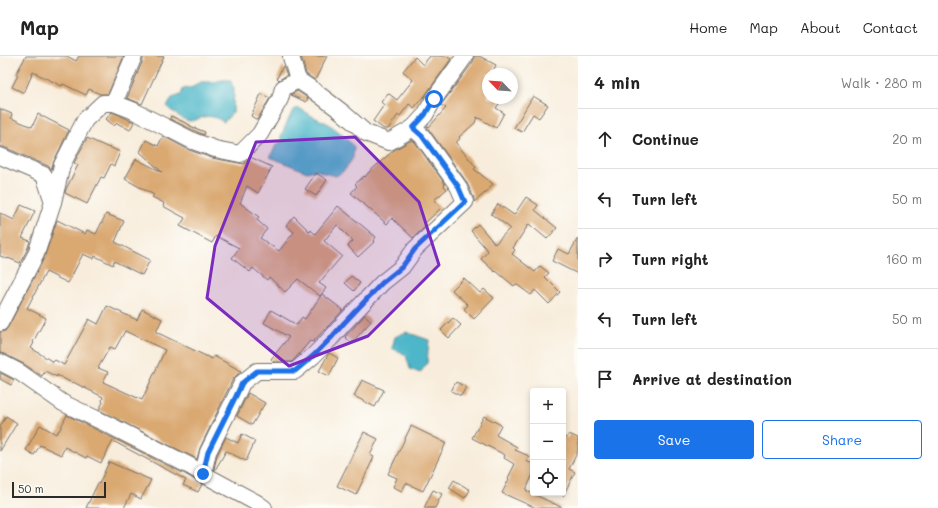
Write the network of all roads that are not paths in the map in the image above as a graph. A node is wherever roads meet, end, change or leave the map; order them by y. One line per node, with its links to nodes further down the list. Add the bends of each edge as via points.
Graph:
1 (134, 56): 5 (street)
2 (292, 56): 4 (street)
3 (465, 56): 6 (street, via 425,115)
4 (298, 80): 5 (street, via 283,88 280,99 260,134 240,154 193,142); 6 (street, via 366,133 389,142)
5 (114, 103): 8 (street, via 103,103 85,120 62,165)
6 (413, 128): 11 (street, via 422,136 458,186 465,202 415,249 402,267 382,283 313,356 295,371 257,371 242,383 208,452)
7 (0, 156): 8 (street, via 44,175)
8 (54, 202): 9 (street, via 36,254)
9 (0, 323)
10 (0, 362): 11 (street, via 63,403)
11 (203, 474): 12 (street)
12 (264, 508)

